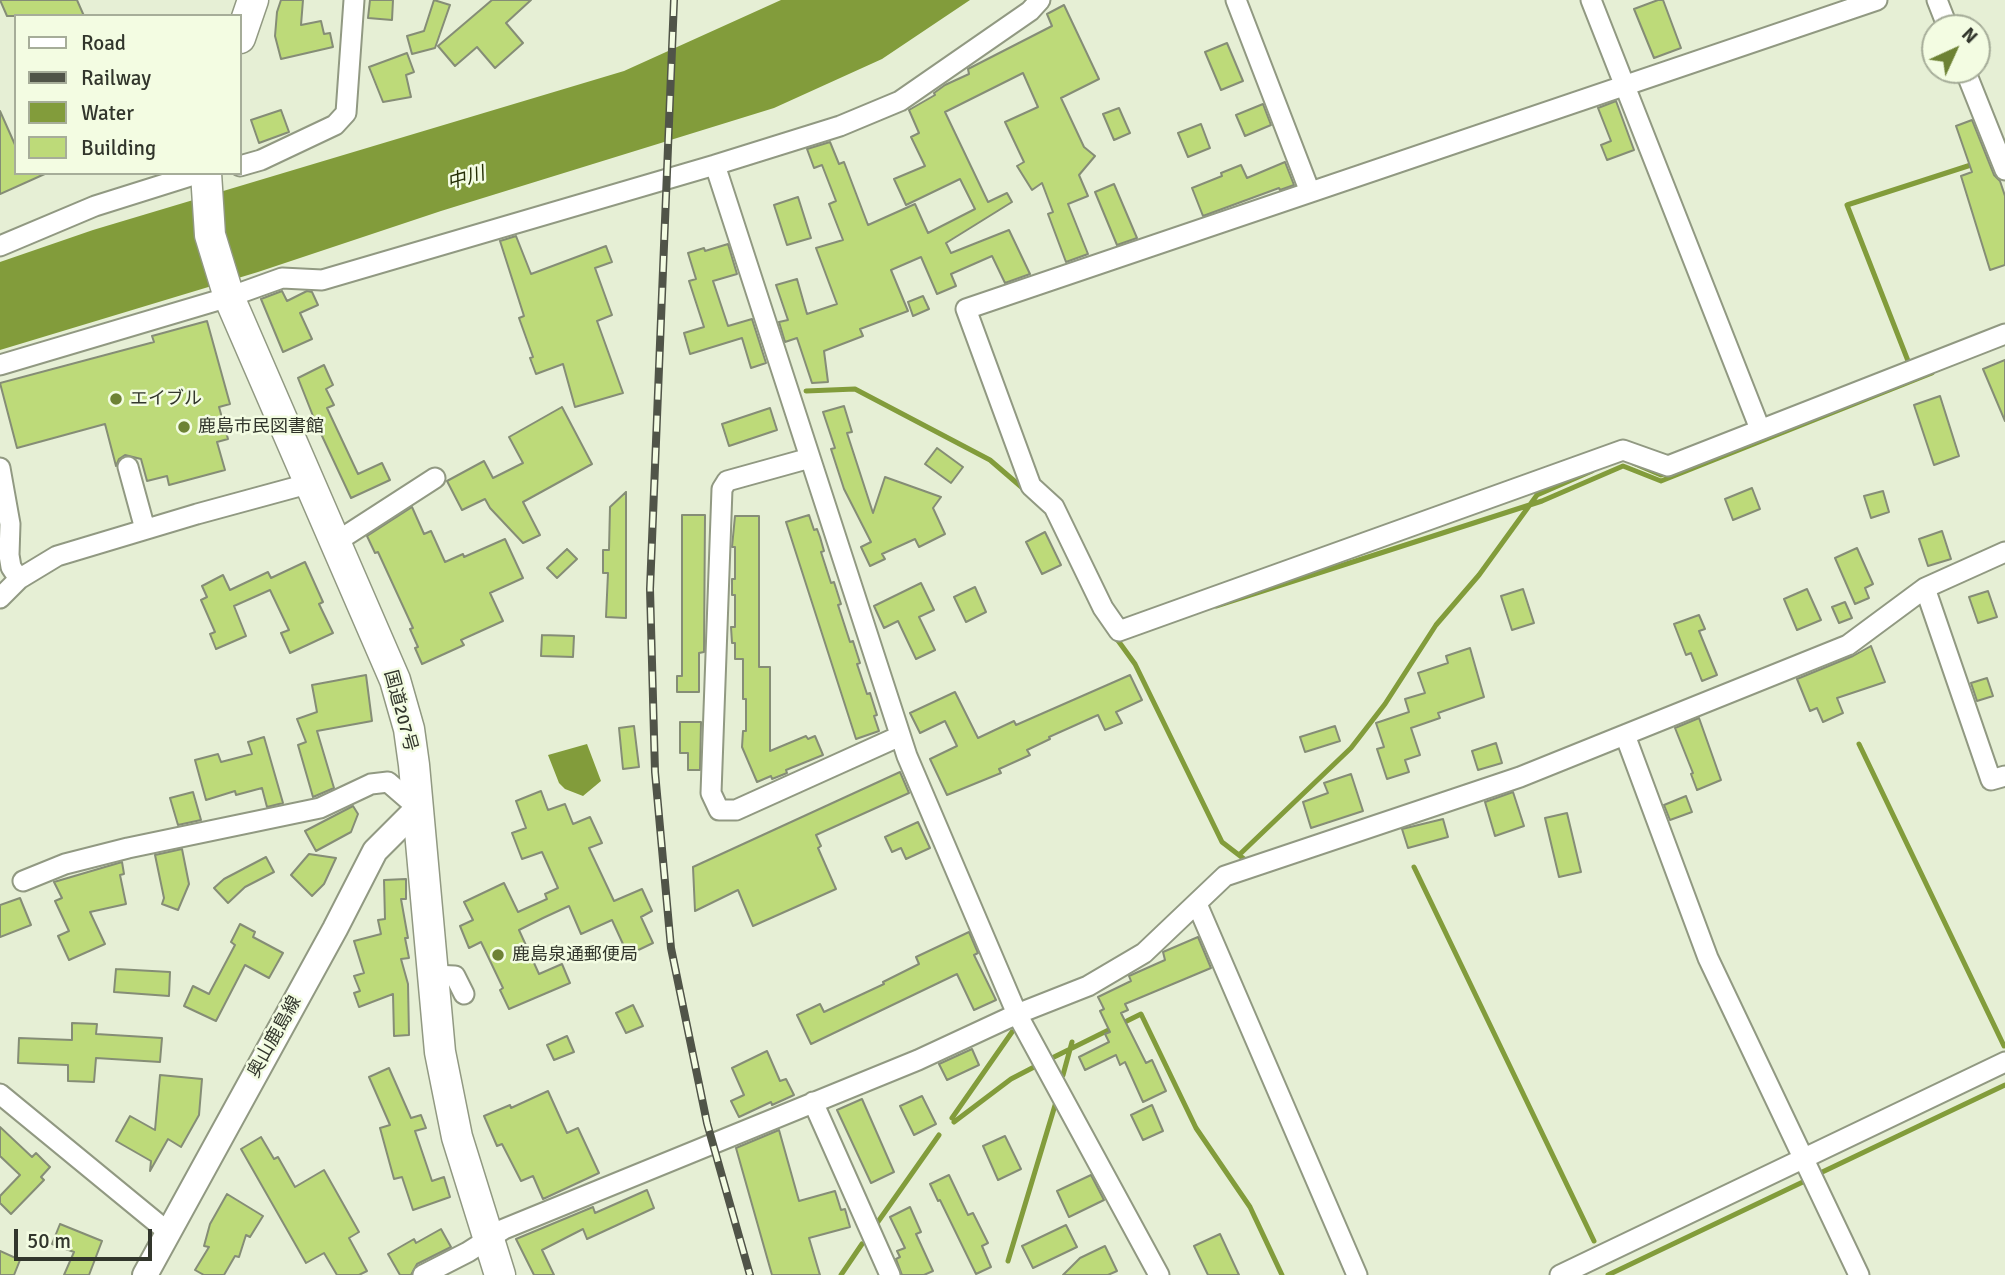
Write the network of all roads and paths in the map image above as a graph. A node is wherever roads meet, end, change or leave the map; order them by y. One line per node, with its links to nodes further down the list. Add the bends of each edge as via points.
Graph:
1 (354, 0): 9 (street, via 346,113 335,125)
2 (1040, 0): 8 (street, via 900,101 839,126)
3 (1236, 0): 12 (street)
4 (1591, 0): 6 (street)
5 (1877, 0): 6 (street)
6 (1624, 84): 12 (street); 17 (street)
7 (1971, 84): 10 (street)
8 (715, 164): 14 (street, via 322,280 282,278); 18 (street)
9 (242, 165)
10 (2005, 170)
11 (204, 176): 13 (street, via 95,206); 14 (highway, 国道207号, via 210,236)
12 (1310, 192): 17 (street, via 966,309 1031,486 1054,507 1119,631 1623,450 1668,466)
13 (0, 246)
14 (227, 293): 16 (street); 22 (highway, 国道207号)
15 (2005, 334): 17 (street)
16 (0, 365)
17 (1760, 429)
18 (810, 457): 30 (street); 30 (street, via 727,481 722,489 711,793 719,810 736,810)
19 (128, 467): 23 (street)
20 (0, 468): 26 (street, via 10,524 11,567)
21 (435, 478): 24 (street)
22 (311, 484): 23 (street); 24 (highway, 国道207号)
23 (145, 529): 26 (street, via 57,556)
24 (336, 542): 32 (highway, 国道207号, via 395,680 409,729)
25 (2005, 552): 27 (street)
26 (19, 579): 28 (street)
27 (1926, 589): 29 (street, via 1848,645); 31 (street, via 1991,780)
28 (0, 598)
29 (1625, 735): 34 (street, via 1520,778 1225,876); 41 (street, via 1708,958)
30 (900, 736): 37 (street)
31 (2005, 776)
32 (418, 808): 33 (street, via 388,782 370,785 320,808 128,848 65,864); 35 (highway, 国道207号); 42 (main road, 奥山鹿島線, via 375,852)
33 (23, 881)
34 (1198, 904): 37 (street, via 1144,953 1088,986); 49 (street)
35 (433, 975): 36 (street, via 456,976); 43 (highway, 国道207号, via 440,1052 457,1137)
36 (464, 994)
37 (1017, 1014): 40 (street); 48 (street)
38 (2005, 1062): 41 (street)
39 (0, 1094): 42 (street)
40 (813, 1102): 43 (street); 47 (street)
41 (1806, 1163): 50 (street); 51 (street)
42 (168, 1232): 44 (main road, 奥山鹿島線)
43 (489, 1238): 45 (street); 46 (highway, 国道207号)
44 (145, 1275)
45 (424, 1275)
46 (499, 1275)
47 (890, 1275)
48 (1159, 1275)
49 (1357, 1275)
50 (1560, 1275)
51 (1859, 1275)

